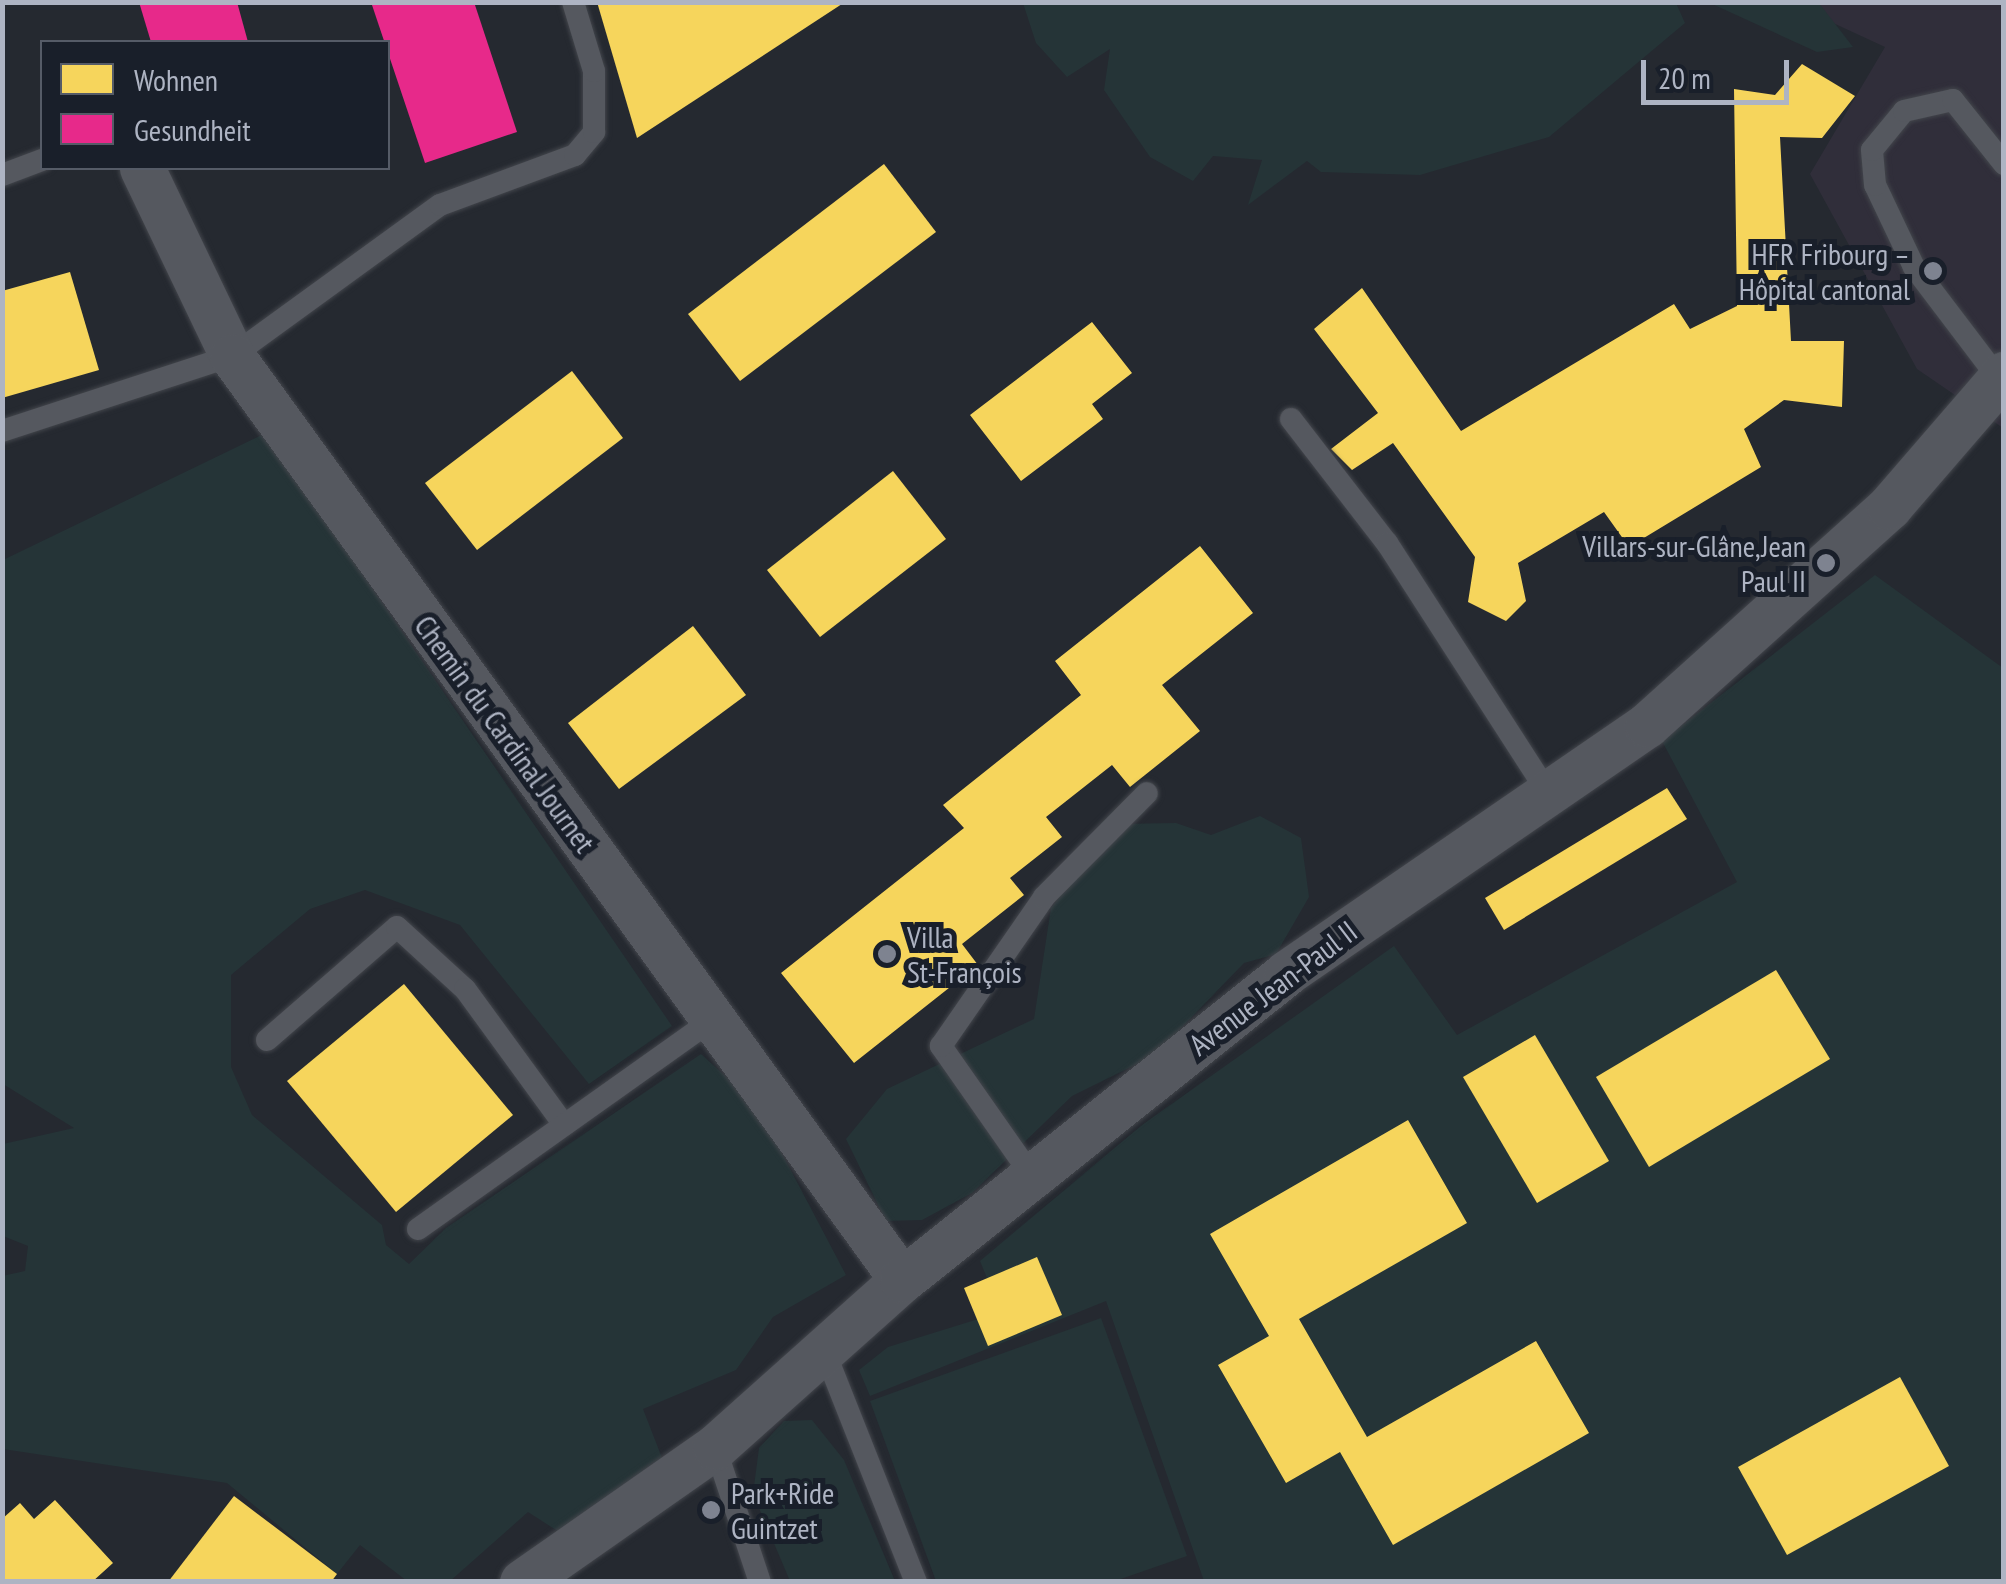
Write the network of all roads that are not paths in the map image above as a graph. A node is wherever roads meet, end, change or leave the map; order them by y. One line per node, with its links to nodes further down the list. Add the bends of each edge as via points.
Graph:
1 (573, 2): 6 (lane, via 594,71 594,132 575,155 440,205)
2 (40, 161): 5 (lane)
3 (2004, 164): 7 (lane, via 1953,100 1904,111 1872,150 1874,185 1914,267)
4 (143, 170): 6 (street, Chemin du Cardinal Journet)
5 (2, 175)
6 (232, 356): 9 (lane); 12 (street, Chemin du Cardinal Journet)
7 (2001, 377): 11 (street, Avenue Jean-Paul II, via 1889,506 1647,725)
8 (1291, 419): 11 (lane, via 1387,543)
9 (2, 432)
10 (1146, 793): 15 (lane, via 1044,896 941,1046)
11 (1548, 793): 15 (street, Avenue Jean-Paul II, via 1286,973)
12 (712, 1020): 14 (lane); 17 (street, Chemin du Cardinal Journet)
13 (267, 1040): 14 (lane, via 397,927 465,989)
14 (564, 1125): 16 (lane)
15 (1032, 1176): 17 (street, Avenue Jean-Paul II)
16 (418, 1229)
17 (902, 1280): 18 (street, Avenue Jean-Paul II)
18 (824, 1350): 19 (street, Avenue Jean-Paul II); 22 (lane)
19 (715, 1447): 20 (street, Avenue Jean-Paul II); 21 (lane)
20 (522, 1582)
21 (760, 1582)
22 (916, 1582)

